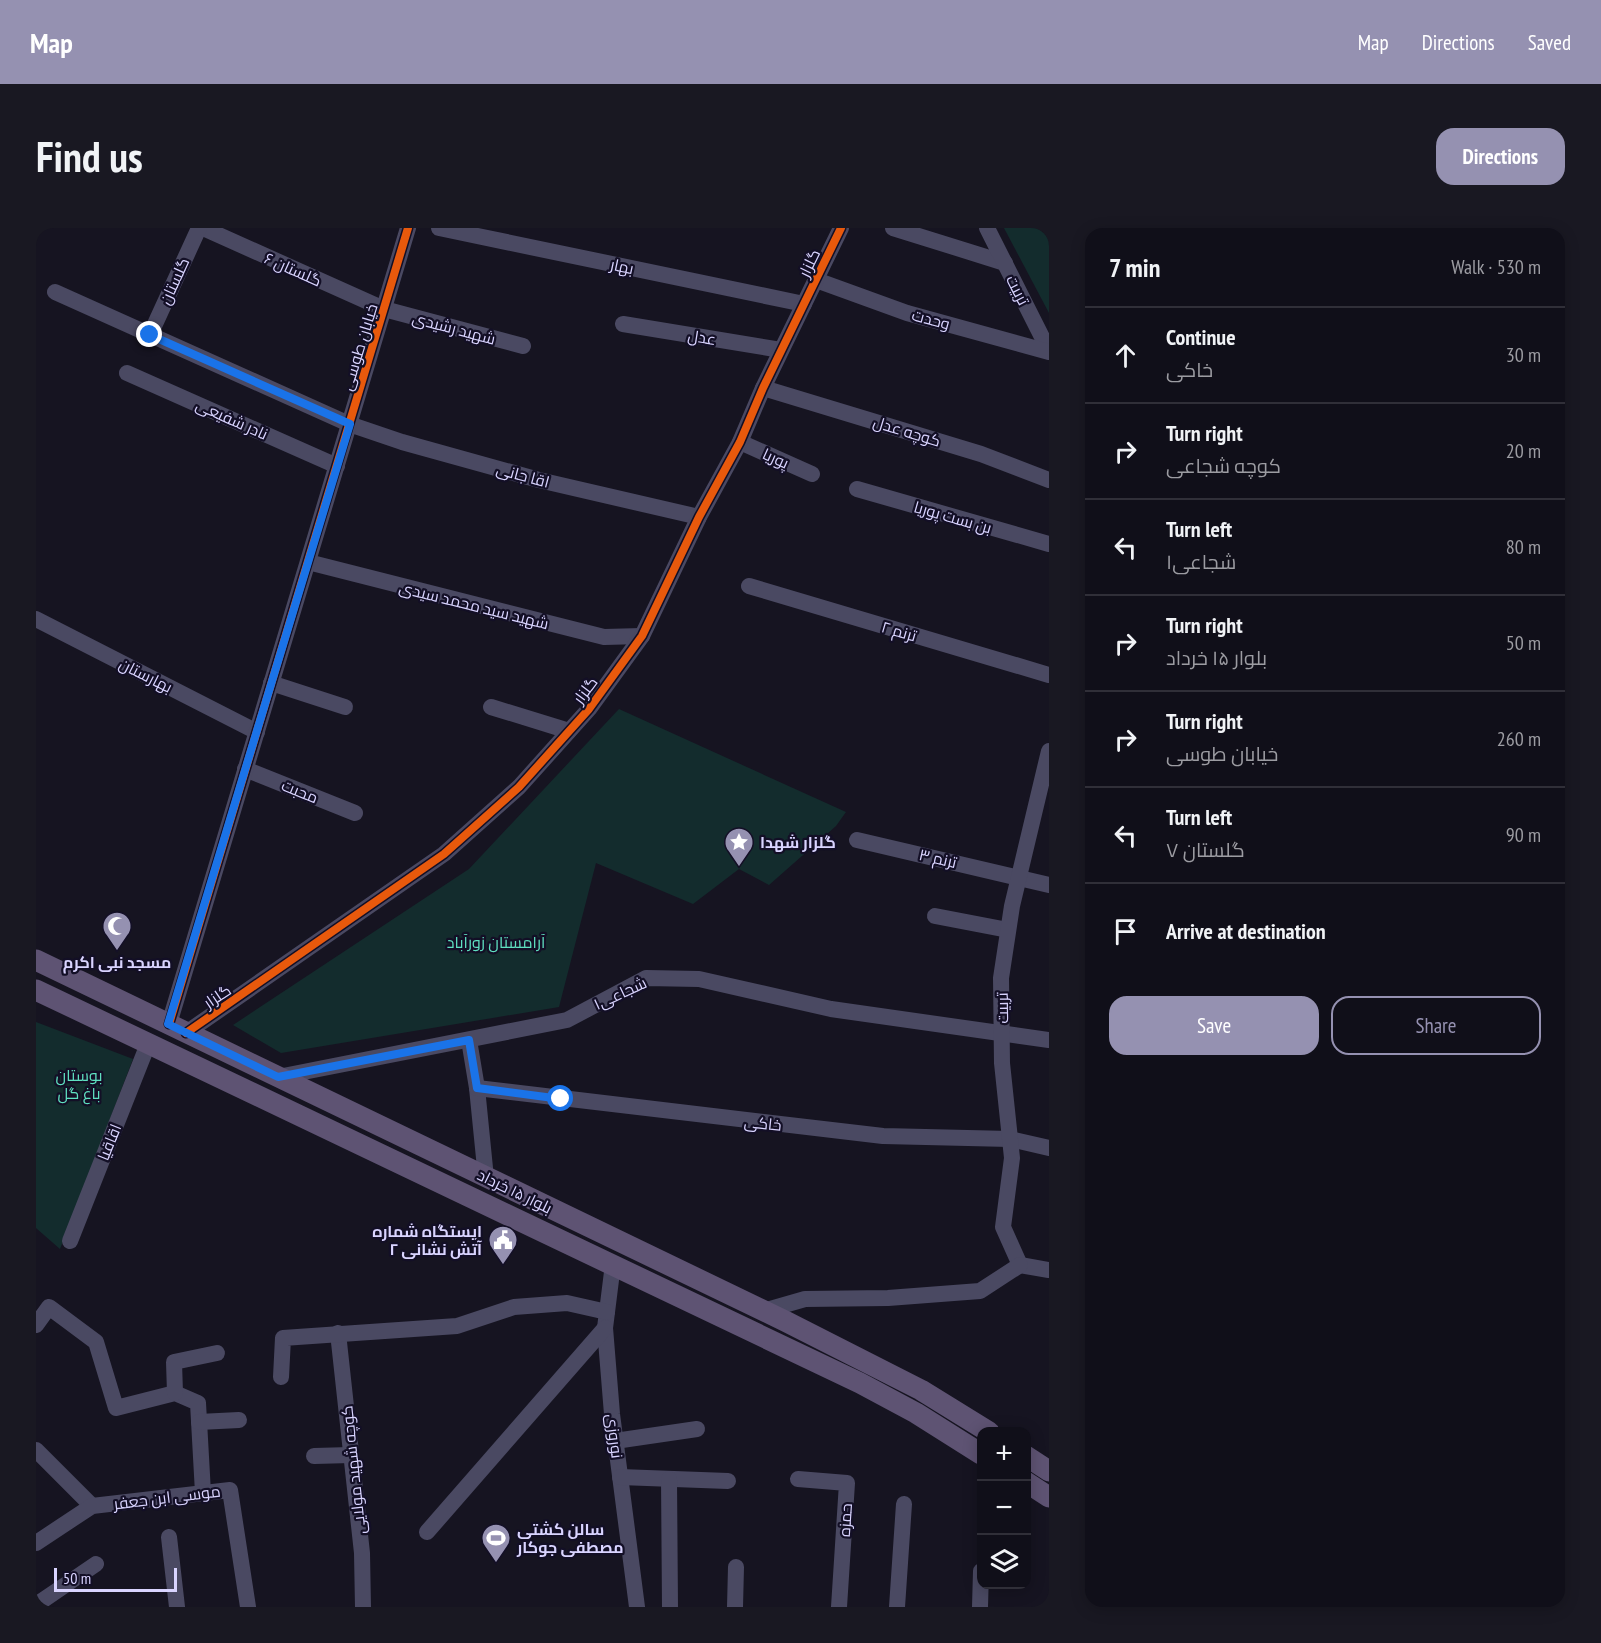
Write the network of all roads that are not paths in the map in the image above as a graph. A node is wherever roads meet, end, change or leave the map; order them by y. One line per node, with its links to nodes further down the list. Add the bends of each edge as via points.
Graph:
1 (201, 228): 11 (street, گلستان ۶); 13 (street, گلستان)
2 (408, 228): 11 (street, خیابان طوسی)
3 (439, 228): 10 (street, بهار)
4 (841, 228): 8 (street, گلزار)
5 (893, 228): 7 (street)
6 (987, 228): 7 (street, تربیت)
7 (1005, 263): 16 (street, تربیت)
8 (816, 280): 10 (street, گلزار); 16 (street, وحدت, via 907,313)
9 (55, 292): 13 (street, اقا جانی)
10 (804, 304): 15 (street, گلزار)
11 (384, 309): 14 (street, شهید رشیدی); 19 (street, خیابان طوسی)
12 (623, 324): 15 (street, عدل)
13 (150, 335): 19 (street, اقا جانی)
14 (523, 346)
15 (781, 350): 18 (street, گلزار)
16 (1049, 351)
17 (127, 373): 21 (street, نادر شفیعی)
18 (763, 388): 20 (street, گلزار); 23 (street, کوچه عدل, via 981,454)
19 (350, 424): 21 (street, خیابان طوسی); 25 (street, اقا جانی, via 527,477)
20 (740, 442): 22 (street, پوریا); 25 (street, گلزار)
21 (337, 466): 27 (street, خیابان طوسی)
22 (812, 474)
23 (1049, 480)
24 (857, 489): 26 (street, بن بست پوریا)
25 (699, 517): 30 (street, گلزار)
26 (1049, 544)
27 (308, 562): 30 (street, شهید سید محمد سیدی, via 604,637); 32 (street, خیابان طوسی)
28 (749, 586): 31 (street, ترنم ۲)
29 (36, 619): 36 (street, بهارستان)
30 (642, 636): 35 (street, گلزار)
31 (1049, 675)
32 (271, 683): 33 (street); 36 (street, خیابان طوسی)
33 (345, 707)
34 (491, 707): 35 (street)
35 (569, 731): 47 (street, گلزار, via 519,787 444,854)
36 (257, 732): 38 (street, خیابان طوسی)
37 (1047, 763): 41 (street, تربیت)
38 (245, 769): 39 (street, محبت); 47 (street, خیابان طوسی)
39 (355, 813)
40 (857, 840): 41 (street, ترنم ۳)
41 (1019, 876): 42 (street, ترنم ۳); 44 (street, تربیت)
42 (1049, 885)
43 (935, 915): 44 (street)
44 (1008, 930): 48 (street, تربیت, via 1001,978)
45 (36, 960): 47 (main road, بلوار ۱۵ خرداد)
46 (36, 990): 51 (main road, بلوار ۱۵ خرداد)
47 (177, 1029): 52 (main road, بلوار ۱۵ خرداد)
48 (1002, 1033): 49 (street, شجاعی۱, via 831,1009 699,979 646,978 567,1020); 50 (street, شجاعی۱); 54 (street, تربیت)
49 (469, 1040): 52 (street, شجاعی۱); 53 (street)
50 (1049, 1040)
51 (148, 1044): 58 (main road, بلوار ۱۵ خرداد); 59 (street, اقاقیا)
52 (278, 1077): 56 (main road, بلوار ۱۵ خرداد)
53 (477, 1088): 54 (street, خاکی, via 883,1136); 56 (street)
54 (1010, 1139): 55 (street, خاکی); 61 (street, تربیت, via 1012,1158 1003,1227)
55 (1049, 1148)
56 (486, 1178): 57 (main road, بلوار ۱۵ خرداد)
57 (536, 1202): 58 (main road); 63 (main road, بلوار ۱۵ خرداد)
58 (527, 1224): 60 (main road, بلوار ۱۵ خرداد)
59 (70, 1241)
60 (613, 1264): 64 (street, نوروزی); 76 (main road, بلوار ۱۵ خرداد, via 860,1383)
61 (1020, 1265): 62 (street); 63 (street, via 980,1291 805,1299)
62 (1049, 1270)
63 (763, 1311): 72 (main road, بلوار ۱۵ خرداد, via 921,1390)
64 (606, 1320): 66 (street, via 567,1303 514,1307 457,1326); 74 (street, نوروزی); 90 (street)
65 (36, 1325): 69 (street, via 49,1307 96,1342 116,1408)
66 (338, 1333): 68 (street, via 283,1338); 78 (street, کوچه شهید مولایی)
67 (217, 1353): 69 (street, via 174,1362)
68 (281, 1377)
69 (175, 1393): 71 (street, via 198,1403)
70 (239, 1420): 71 (street)
71 (199, 1422): 86 (street)
72 (982, 1427)
73 (697, 1429): 74 (street)
74 (615, 1441): 81 (street, نوروزی)
75 (36, 1450): 89 (street)
76 (977, 1451)
77 (314, 1455): 78 (street)
78 (351, 1455): 99 (street, کوچه شهید مولایی, via 362,1553)
79 (1031, 1459): 80 (main road)
80 (1049, 1471)
81 (620, 1477): 82 (street); 100 (street, نوروزی)
82 (669, 1479): 84 (street); 101 (street)
83 (798, 1479): 103 (street, حمزه, via 847,1483)
84 (728, 1481)
85 (1031, 1485): 87 (main road)
86 (203, 1493): 89 (street, موسی ابن جعفر); 98 (street, موسی ابن جعفر, via 231,1490)
87 (1049, 1497)
88 (904, 1504): 104 (street)
89 (92, 1506): 92 (street)
90 (427, 1532)
91 (169, 1537): 97 (street)
92 (36, 1543)
93 (96, 1564): 96 (street)
94 (736, 1567): 102 (street)
95 (980, 1589): 105 (street)
96 (36, 1605)
97 (177, 1607)
98 (248, 1607)
99 (363, 1607)
100 (637, 1607)
101 (670, 1607)
102 (735, 1607)
103 (839, 1607)
104 (897, 1607)
105 (980, 1607)

